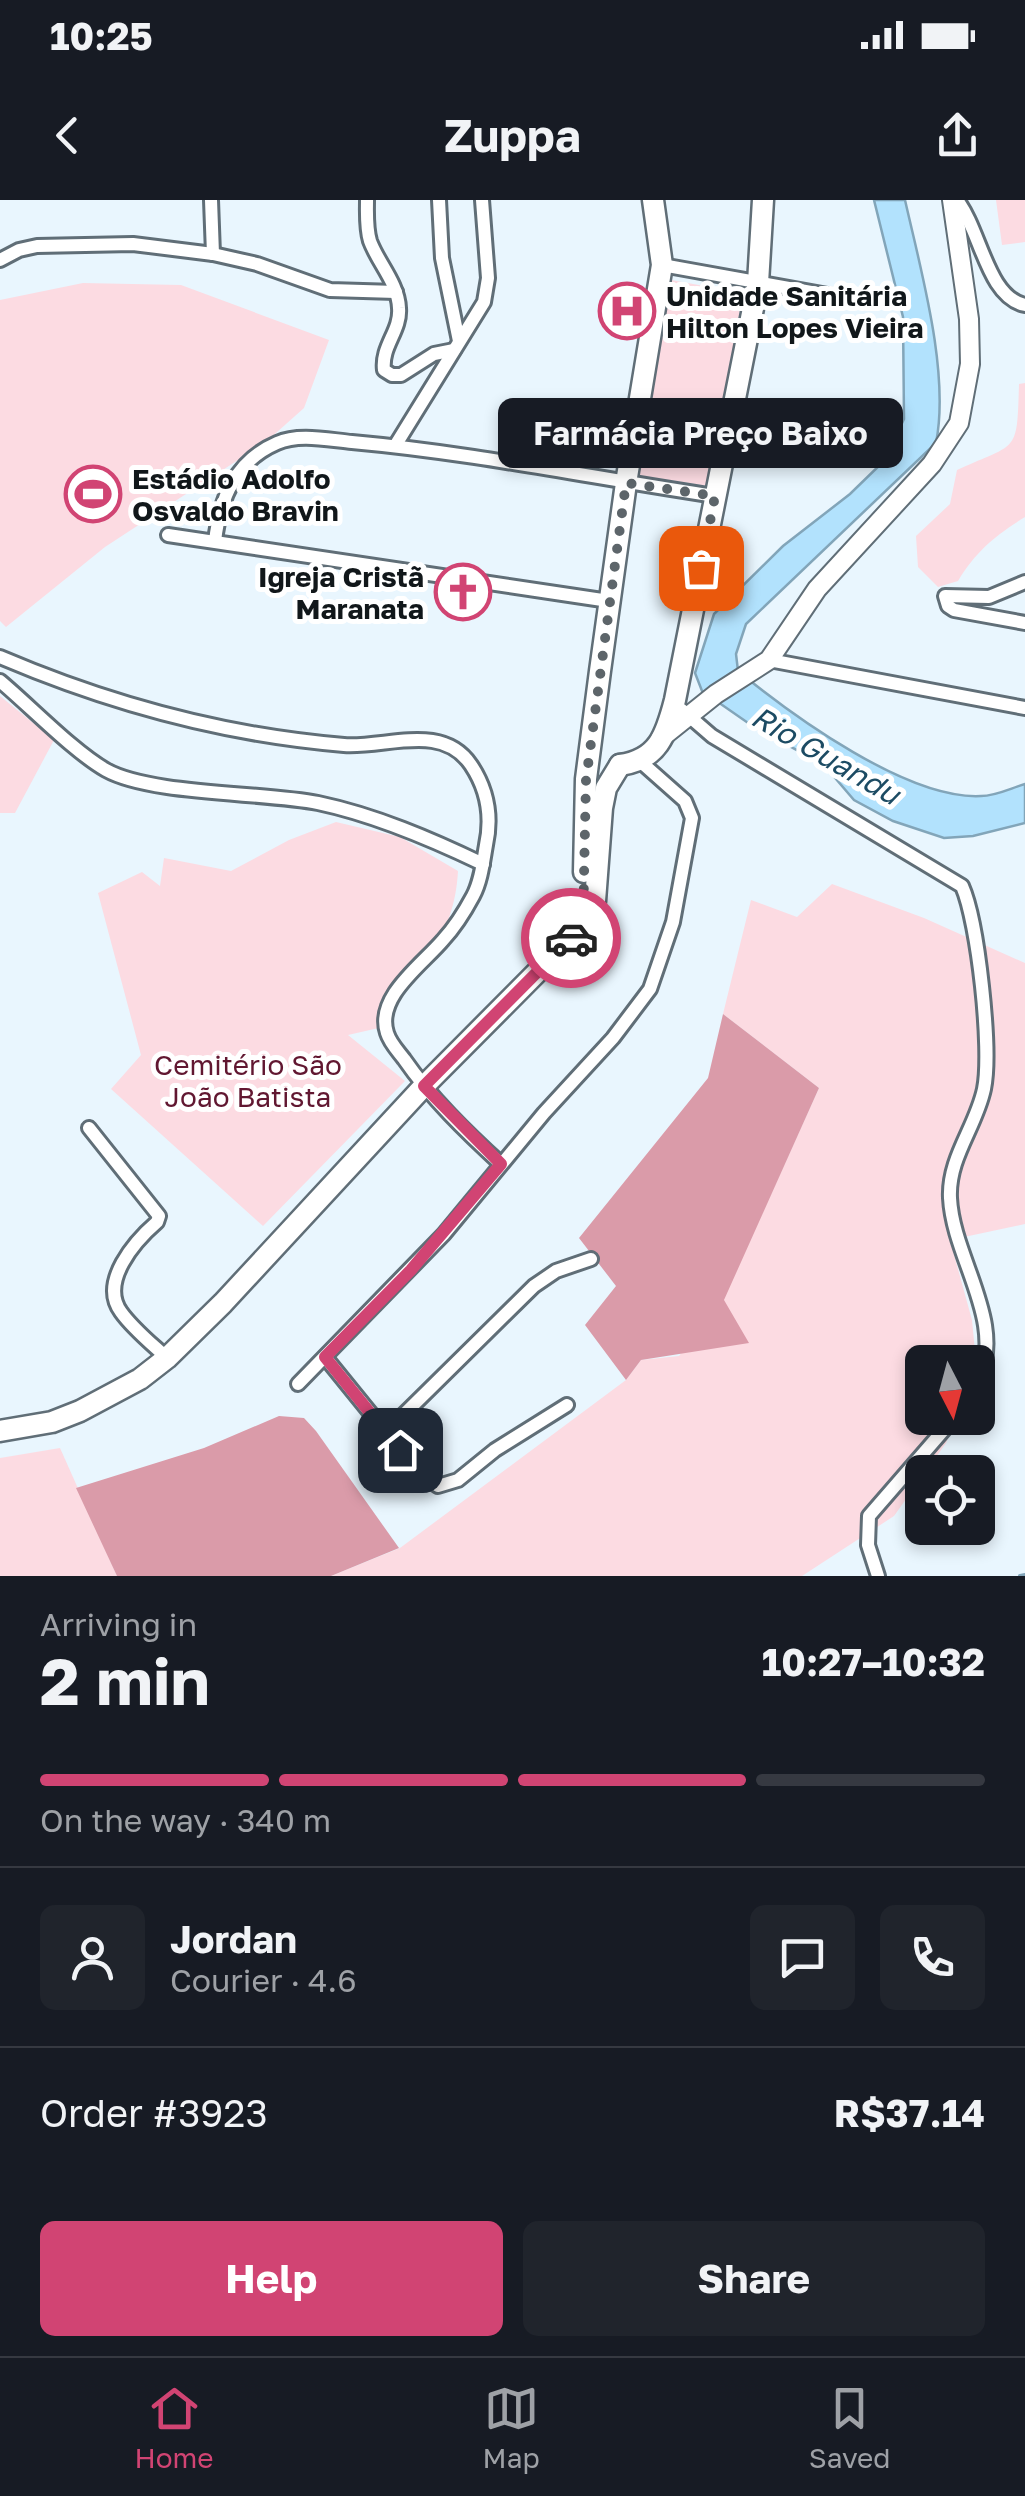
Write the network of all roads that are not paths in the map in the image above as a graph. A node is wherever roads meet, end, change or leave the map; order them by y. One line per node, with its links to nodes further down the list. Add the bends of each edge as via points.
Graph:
1 (211, 200): 8 (street)
2 (367, 200): 12 (street, via 371,243)
3 (439, 200): 15 (street)
4 (482, 200): 15 (street, via 487,289)
5 (653, 200): 10 (main road)
6 (763, 200): 11 (main road)
7 (954, 200): 14 (street, via 976,230 998,287 1008,300); 25 (street, via 970,319 959,423 932,464 817,589)
8 (213, 254): 9 (street, via 133,244 52,245); 12 (street, via 330,290)
9 (0, 260)
10 (662, 265): 11 (street); 17 (main road)
11 (758, 282): 13 (street); 18 (main road)
12 (396, 292): 15 (street, via 398,320 383,354 387,372 401,375)
13 (850, 299)
14 (1025, 305)
15 (457, 346): 16 (street)
16 (395, 446): 17 (street); 20 (street, via 300,438 276,443 230,483)
17 (626, 483): 18 (street); 22 (main road)
18 (715, 496): 28 (main road)
19 (168, 535): 20 (street)
20 (215, 541): 22 (street)
21 (1025, 582): 23 (street, via 989,597 945,596 954,610)
22 (609, 601): 29 (main road)
23 (1025, 624)
24 (0, 656): 31 (street, via 218,729 356,745 451,744 472,766 488,807)
25 (769, 660): 27 (street); 28 (street)
26 (0, 682): 31 (street, via 120,776 320,804 437,842)
27 (1025, 708)
28 (678, 709): 30 (main road, via 654,752); 37 (street, via 712,736 954,879 965,893 986,1065 984,1090 952,1173 950,1200)
29 (594, 728): 30 (main road, via 603,749); 32 (main road, via 586,780)
30 (631, 764): 32 (main road, via 606,788 597,891); 35 (street, via 685,801 692,818 657,974 613,1038)
31 (482, 864): 33 (street, via 475,893 452,930 387,1012 389,1038)
32 (583, 925): 33 (main road)
33 (424, 1086): 35 (street); 39 (main road)
34 (90, 1128): 39 (street, via 159,1216 122,1263 114,1294 122,1313)
35 (501, 1164): 38 (street)
36 (592, 1259): 43 (street, via 534,1286)
37 (986, 1345)
38 (325, 1357): 40 (street); 43 (street)
39 (167, 1358): 42 (main road, via 80,1411)
40 (298, 1384)
41 (567, 1405): 43 (street, via 446,1486 434,1485)
42 (0, 1430)
43 (385, 1433)
44 (939, 1435): 45 (street, via 869,1516 868,1545)
45 (878, 1576)

